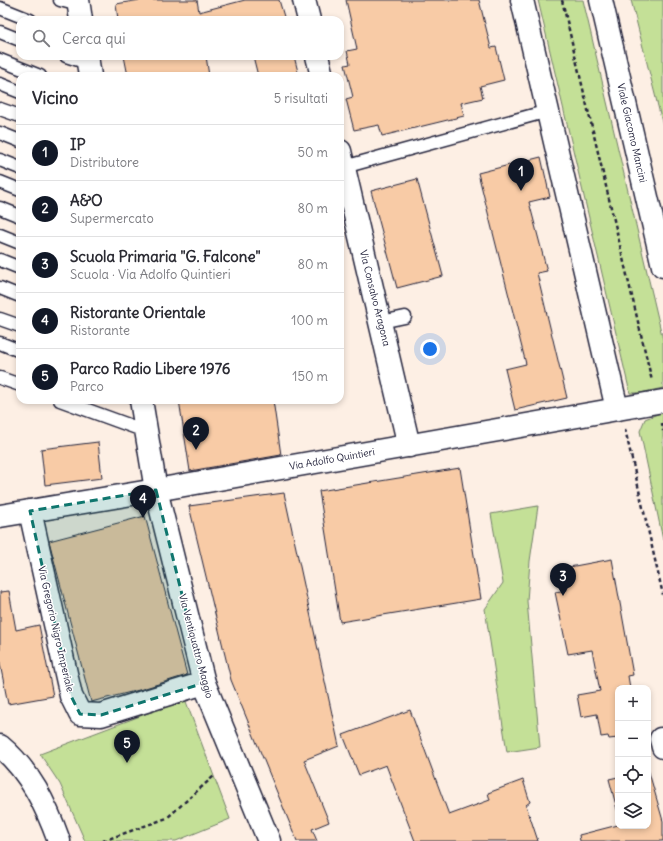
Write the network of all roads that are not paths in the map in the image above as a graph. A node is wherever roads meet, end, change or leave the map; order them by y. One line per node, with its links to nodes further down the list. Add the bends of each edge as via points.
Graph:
1 (304, 0): 6 (street)
2 (522, 0): 18 (street)
3 (601, 0): 34 (street, Viale Giacomo Mancini)
4 (0, 8): 5 (lane)
5 (20, 16)
6 (308, 16)
7 (0, 32): 8 (lane)
8 (16, 38)
9 (0, 60): 13 (lane)
10 (76, 60): 12 (lane)
11 (318, 60): 14 (street)
12 (88, 65)
13 (30, 72)
14 (321, 72)
15 (0, 84): 16 (lane)
16 (16, 90)
17 (0, 109): 19 (lane)
18 (548, 111): 22 (lane); 48 (street)
19 (16, 115)
20 (0, 133): 21 (lane)
21 (16, 139)
22 (344, 159)
23 (0, 160): 24 (lane)
24 (16, 166)
25 (344, 167): 39 (street, Via Consalvo Aragona)
26 (0, 182): 27 (lane)
27 (16, 188)
28 (0, 208): 29 (lane)
29 (16, 214)
30 (0, 235): 31 (lane)
31 (16, 241)
32 (0, 260): 33 (lane)
33 (16, 266)
34 (663, 266)
35 (0, 288): 36 (lane)
36 (16, 294)
37 (405, 317): 39 (lane)
38 (0, 319): 40 (lane)
39 (381, 322): 50 (street, Via Consalvo Aragona, via 380,346)
40 (16, 325)
41 (0, 343): 42 (lane)
42 (16, 349)
43 (0, 378): 44 (lane)
44 (16, 384)
45 (660, 401): 48 (street, Via Adolfo Quintieri)
46 (71, 404): 49 (lane)
47 (142, 404): 49 (street, Via Ventiquattro Maggio)
48 (617, 408): 50 (street, Via Adolfo Quintieri)
49 (145, 431): 51 (street, Via Ventiquattro Maggio)
50 (409, 446): 51 (street, Via Adolfo Quintieri)
51 (156, 490): 52 (street, Via Adolfo Quintieri); 54 (street, Via Ventiquattro Maggio)
52 (30, 511): 53 (street, Via Adolfo Quintieri); 54 (street, Via Gregorio Nigro Imperiale, via 71,696 80,714 101,715)
53 (0, 516)
54 (204, 683): 57 (street, Via Ventiquattro Maggio)
55 (0, 746): 56 (street, via 16,760 36,789 52,820)
56 (59, 841)
57 (269, 841)

